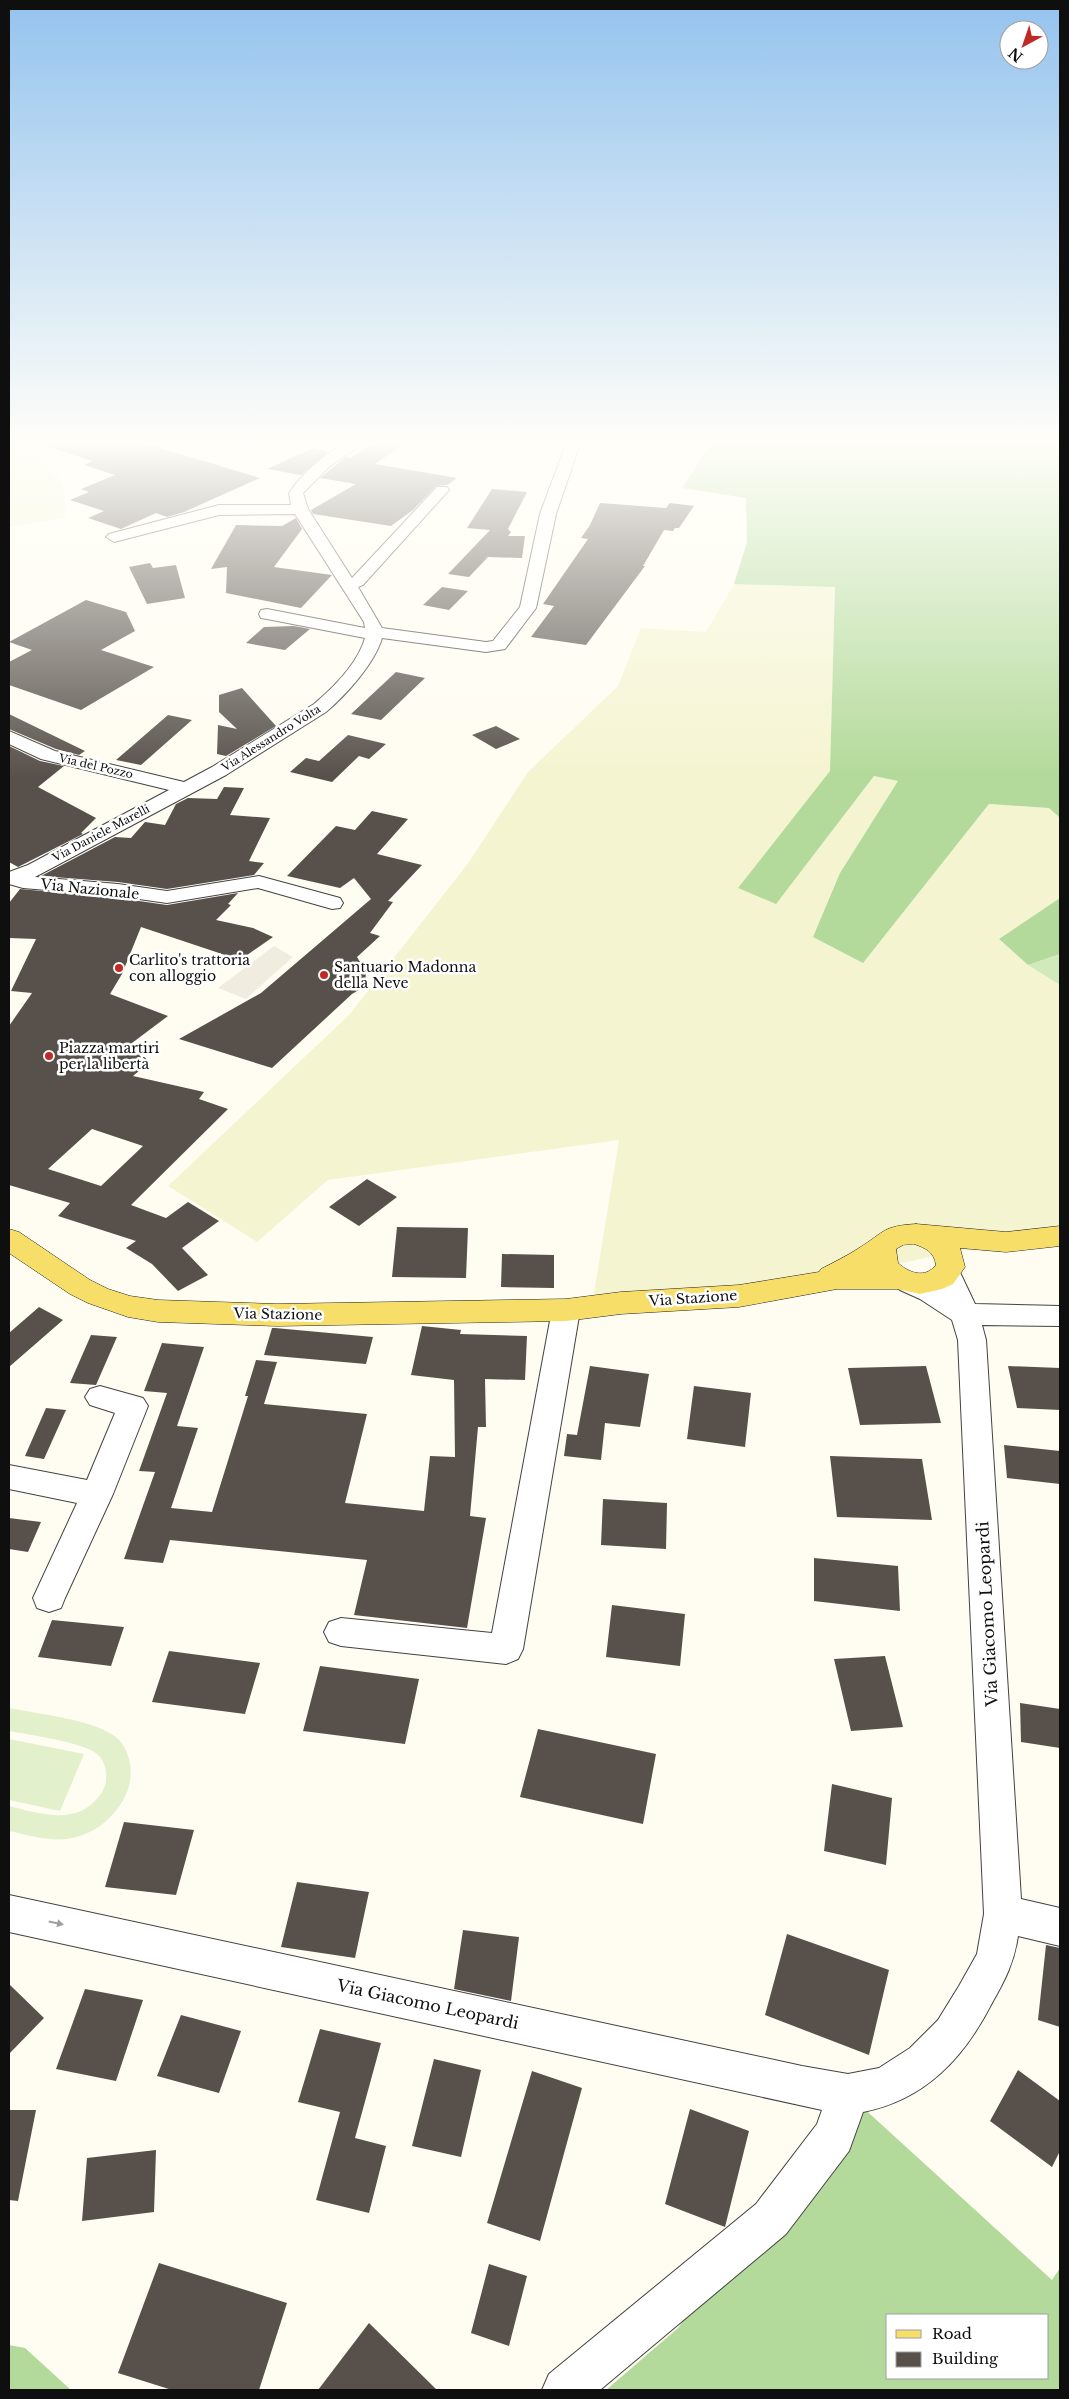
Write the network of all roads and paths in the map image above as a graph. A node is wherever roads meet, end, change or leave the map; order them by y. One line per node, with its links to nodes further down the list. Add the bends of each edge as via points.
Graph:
1 (328, 553): 4 (street)
2 (384, 553): 4 (street, via 357,582)
3 (540, 553): 6 (street, via 528,608 503,642 486,647)
4 (348, 584): 6 (street, via 372,622)
5 (267, 614): 6 (street)
6 (375, 633): 8 (street, Via Alessandro Volta, via 370,651 332,698 250,752)
7 (9, 736): 8 (street, Via del Pozzo, via 48,755)
8 (186, 788): 9 (street, Via Daniele Marelli, via 30,872)
9 (12, 878): 10 (street, Via Nazionale, via 23,882 168,897 259,882)
10 (332, 903)
11 (916, 1234): 14 (main road); 15 (main road, via 898,1235); 16 (main road, via 936,1241 944,1248 950,1258)
12 (1060, 1236): 14 (main road)
13 (9, 1239): 19 (main road, Via Stazione, via 98,1296 158,1311 277,1315)
14 (1006, 1242): 16 (main road, via 957,1259)
15 (882, 1246): 17 (main road, Via Stazione, via 845,1270); 18 (main road, via 880,1256 884,1267)
16 (949, 1270): 18 (main road, via 932,1283); 20 (street, Via Giacomo Leopardi)
17 (820, 1281): 18 (main road, Via Stazione); 19 (main road, Via Stazione, via 739,1296 621,1302)
18 (904, 1281): 20 (street, via 930,1292)
19 (566, 1310): 26 (street, via 506,1649)
20 (965, 1314): 21 (street); 28 (street, Via Giacomo Leopardi, via 972,1340)
21 (1060, 1316)
22 (100, 1397): 24 (street, via 133,1406)
23 (9, 1477): 24 (street)
24 (97, 1494): 25 (street)
25 (49, 1598)
26 (341, 1632)
27 (9, 1913): 30 (street, Via Giacomo Leopardi, one-way to 30)
28 (1003, 1914): 29 (street); 30 (street, Via Giacomo Leopardi, via 995,1959 952,2034 924,2062 886,2088)
29 (1060, 1927)
30 (848, 2094): 31 (street, via 834,2136 771,2219)
31 (565, 2390)

